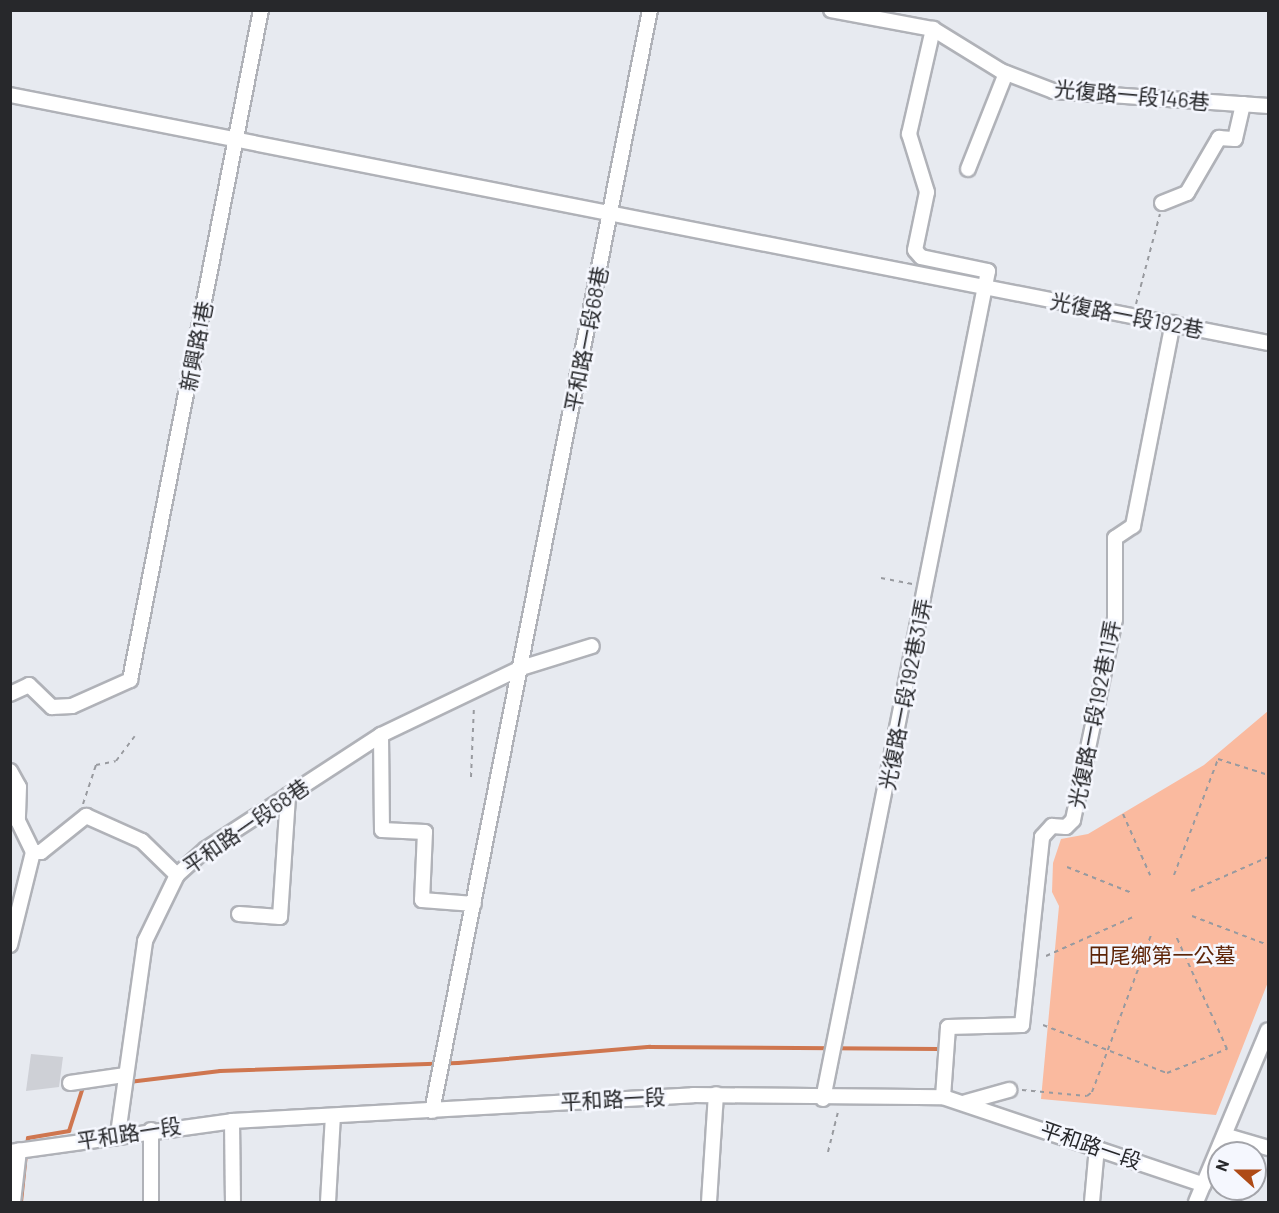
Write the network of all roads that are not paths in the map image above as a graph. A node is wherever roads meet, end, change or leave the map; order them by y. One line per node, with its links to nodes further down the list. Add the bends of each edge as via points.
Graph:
1 (261, 10): 9 (street, 新興路1巷)
2 (650, 10): 12 (street, 平和路一段68巷)
3 (833, 11): 4 (street, 光復路一段146巷)
4 (933, 29): 5 (street, 光復路一段146巷); 13 (street, via 909,134 927,192 915,250 921,257 988,271)
5 (1006, 73): 7 (street, 光復路一段146巷, via 1053,91); 10 (street)
6 (10, 95): 9 (street, 光復路一段192巷)
7 (1244, 104): 8 (street, 光復路一段146巷); 11 (street, via 1235,139 1219,138 1193,185)
8 (1269, 106)
9 (236, 141): 12 (street, 光復路一段192巷); 18 (street, 新興路1巷, via 130,680 72,706 52,707 29,685)
10 (968, 169)
11 (1162, 203)
12 (611, 215): 13 (street, 光復路一段192巷); 17 (street, 平和路一段68巷)
13 (986, 288): 14 (street, 光復路一段192巷); 33 (street, 光復路一段192巷31弄)
14 (1173, 323): 15 (street, 光復路一段192巷); 32 (street, 光復路一段192巷11弄, via 1133,526 1115,538 1115,619 1073,820 1066,827 1052,826 1042,837 1022,1025 948,1027)
15 (1269, 343)
16 (591, 646): 17 (street)
17 (521, 668): 19 (street, 平和路一段68巷); 24 (street, 平和路一段68巷)
18 (10, 694)
19 (381, 735): 21 (street, 平和路一段68巷); 24 (street, via 382,830 425,832 422,900)
20 (10, 771): 22 (street, via 20,787 18,821)
21 (288, 795): 23 (street, 平和路一段68巷, via 206,849); 25 (street, via 280,917)
22 (33, 852): 23 (street, via 41,852 86,816 142,842); 26 (street)
23 (177, 875): 28 (street, 平和路一段68巷, via 150,921)
24 (474, 904): 35 (street, 平和路一段68巷)
25 (239, 914)
26 (10, 945)
27 (1269, 1030): 40 (street)
28 (125, 1075): 29 (street); 39 (street, 平和路一段68巷)
29 (70, 1083)
30 (1010, 1090): 34 (street)
31 (716, 1094): 33 (street, 平和路一段); 35 (street, 平和路一段); 49 (street)
32 (943, 1096): 33 (street, 平和路一段); 34 (street, 平和路一段)
33 (823, 1100)
34 (966, 1102): 41 (street, 平和路一段)
35 (432, 1111): 36 (street, 平和路一段)
36 (333, 1116): 37 (street, 平和路一段); 48 (street)
37 (232, 1121): 38 (street, 平和路一段); 47 (street)
38 (151, 1130): 39 (street, 平和路一段); 46 (street)
39 (118, 1134): 43 (street, 平和路一段)
40 (1227, 1136): 42 (street); 44 (street)
41 (1097, 1146): 44 (street, 平和路一段); 50 (street)
42 (1269, 1148)
43 (15, 1151): 45 (street)
44 (1204, 1185): 51 (street)
45 (13, 1203)
46 (151, 1203)
47 (233, 1203)
48 (328, 1203)
49 (709, 1203)
50 (1092, 1203)
51 (1196, 1203)

